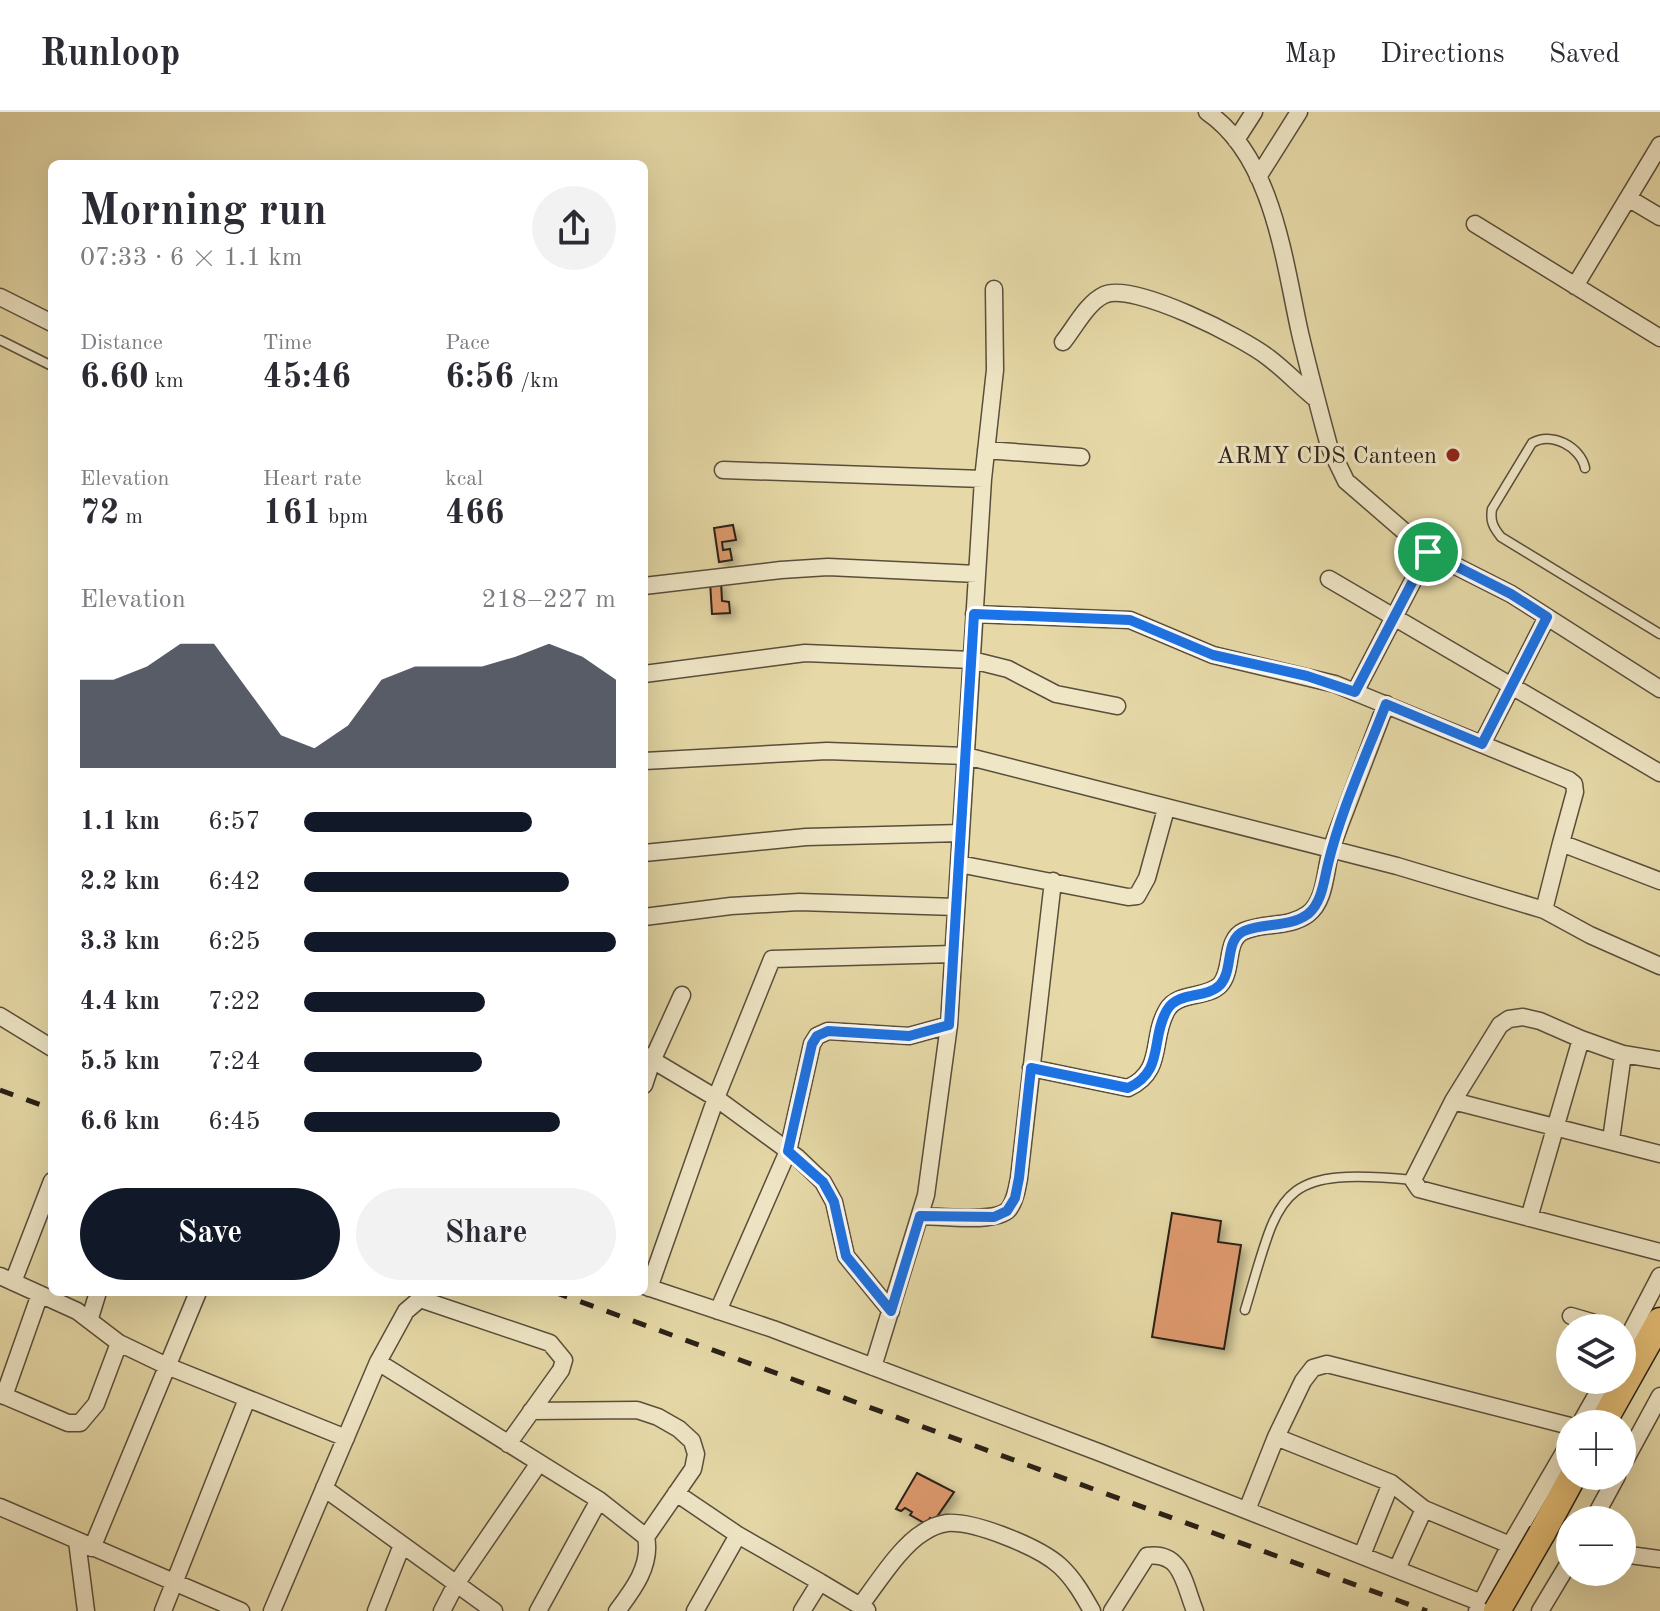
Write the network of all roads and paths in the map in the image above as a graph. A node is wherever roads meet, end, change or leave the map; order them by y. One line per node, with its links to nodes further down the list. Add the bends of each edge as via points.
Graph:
1 (1254, 112): 4 (street)
2 (1299, 112): 6 (street)
3 (1218, 115): 4 (street)
4 (1236, 140): 6 (street)
5 (1660, 145): 7 (street)
6 (1258, 177): 18 (street, via 1271,206)
7 (1628, 198): 8 (street); 10 (street)
8 (1660, 217)
9 (1475, 224): 10 (street)
10 (1575, 286): 14 (street)
11 (994, 289): 19 (street, via 995,370)
12 (0, 297): 13 (street)
13 (48, 321)
14 (1660, 338)
15 (0, 340): 17 (lane)
16 (1063, 342): 18 (street, via 1105,294 1143,296 1268,356)
17 (48, 364)
18 (1316, 399): 24 (street, via 1346,481)
19 (986, 450): 20 (street); 23 (street)
20 (1081, 457)
21 (1585, 468): 31 (lane, via 1579,454 1565,445 1550,438 1532,443 1492,509 1493,528)
22 (723, 470): 23 (street)
23 (983, 479): 25 (street)
24 (1428, 552): 29 (street); 30 (street)
25 (977, 574): 27 (street, via 828,567); 28 (street)
26 (1329, 579): 29 (street)
27 (648, 585)
28 (974, 614): 32 (street); 36 (street, via 1130,620 1213,655)
29 (1395, 616): 34 (street); 36 (street)
30 (1547, 617): 34 (street); 35 (street)
31 (1660, 634)
32 (972, 660): 33 (street, via 805,653); 38 (street, via 1008,669 1056,694); 40 (street)
33 (648, 673)
34 (1512, 685): 39 (street); 42 (street)
35 (1660, 689)
36 (1355, 692): 37 (street)
37 (1386, 704): 39 (street); 46 (street)
38 (1117, 706)
39 (1482, 744): 45 (street, via 1574,784)
40 (966, 756): 41 (street, via 827,751); 43 (street); 44 (street)
41 (648, 761)
42 (1660, 773)
43 (1166, 809): 46 (street); 49 (street, via 1137,896)
44 (961, 833): 47 (street, via 806,837); 48 (street)
45 (1561, 843): 50 (street); 52 (street)
46 (1331, 850): 52 (street); 64 (street, via 1319,901 1309,913 1290,923 1245,930 1233,942 1220,985 1183,997 1167,1010 1148,1074 1140,1083 1128,1088)
47 (648, 853)
48 (959, 864): 49 (street); 51 (street)
49 (1053, 881): 64 (street)
50 (1660, 881)
51 (956, 907): 53 (street, via 799,902); 54 (street)
52 (1544, 910): 55 (street)
53 (648, 916)
54 (953, 954): 58 (street); 65 (street, via 772,959)
55 (1660, 966)
56 (682, 995): 62 (street)
57 (0, 1016): 60 (street)
58 (949, 1025): 69 (street, via 909,1036 828,1031 817,1036); 73 (street)
59 (1581, 1039): 61 (street); 66 (street, via 1540,1021 1509,1019 1500,1025); 67 (street)
60 (48, 1046)
61 (1623, 1054): 63 (street); 68 (street)
62 (648, 1058): 65 (street)
63 (1660, 1060)
64 (1031, 1068): 73 (street, via 1019,1178 1007,1211 994,1217)
65 (716, 1098): 69 (street); 78 (street)
66 (1453, 1101): 67 (street); 71 (street)
67 (1555, 1126): 68 (street); 74 (street)
68 (1611, 1140): 70 (street)
69 (788, 1151): 84 (street); 85 (street, via 823,1182 834,1202 846,1256)
70 (1660, 1154)
71 (1413, 1180): 74 (street, via 1419,1189); 83 (lane, via 1346,1176 1296,1189 1272,1221)
72 (48, 1190): 77 (street)
73 (920, 1216): 85 (street)
74 (1529, 1218): 75 (street)
75 (1660, 1252)
76 (1660, 1276): 86 (street)
77 (7, 1279): 80 (street)
78 (648, 1282)
79 (648, 1288): 84 (street)
80 (40, 1294): 87 (street); 93 (street)
81 (97, 1296): 87 (street)
82 (196, 1296): 91 (street)
83 (1245, 1310)
84 (718, 1311): 92 (street)
85 (891, 1311): 92 (street)
86 (1636, 1316)
87 (90, 1318): 89 (street)
88 (1660, 1321): 96 (highway)
89 (119, 1343): 91 (street); 93 (street, via 96,1404 80,1423 68,1423)
90 (378, 1362): 97 (street, via 406,1311 420,1299 429,1301 558,1350 564,1360 561,1370); 100 (street); 102 (street)
91 (167, 1366): 94 (street); 115 (street)
92 (873, 1367): 112 (street)
93 (2, 1395)
94 (247, 1399): 100 (street); 123 (street)
95 (1658, 1405): 101 (street)
96 (1610, 1410)
97 (531, 1411): 102 (street); 108 (street, via 637,1410 658,1417 692,1441 696,1454 693,1469)
98 (1556, 1422): 99 (street, via 1327,1364 1313,1368 1303,1381)
99 (1276, 1437): 105 (street); 112 (street)
100 (346, 1438): 106 (street)
101 (1636, 1442)
102 (508, 1444): 103 (street)
103 (539, 1463): 109 (street); 124 (street)
104 (1556, 1466): 117 (street)
105 (1391, 1483): 111 (street); 118 (street)
106 (324, 1488): 116 (street); 131 (street)
107 (1564, 1490): 127 (highway, bridge)
108 (676, 1493): 113 (street); 114 (street)
109 (599, 1500): 114 (street); 135 (street)
110 (0, 1507): 115 (street)
111 (1424, 1509): 117 (street); 121 (street)
112 (1247, 1510): 118 (street)
113 (738, 1535): 122 (street); 137 (street)
114 (646, 1537): 136 (street, via 647,1559)
115 (84, 1545): 123 (street); 128 (street)
116 (402, 1545): 124 (street); 132 (street)
117 (1510, 1545): 127 (street)
118 (1362, 1555): 121 (street)
119 (1636, 1556): 120 (street)
120 (1660, 1559)
121 (1397, 1569): 127 (street)
122 (820, 1582): 126 (street); 138 (street)
123 (174, 1584): 129 (street); 130 (street)
124 (456, 1584): 133 (street); 134 (street)
125 (1556, 1584): 142 (street)
126 (864, 1608): 139 (street, via 914,1539 946,1523 1039,1549 1061,1567)
127 (1489, 1609)
128 (86, 1611)
129 (163, 1611)
130 (241, 1611)
131 (272, 1611)
132 (376, 1611)
133 (442, 1611)
134 (494, 1611)
135 (538, 1611)
136 (617, 1611)
137 (695, 1611)
138 (802, 1611)
139 (1092, 1611)
140 (1112, 1611): 141 (street, via 1147,1556 1165,1555 1174,1561)
141 (1195, 1611)
142 (1540, 1611)

